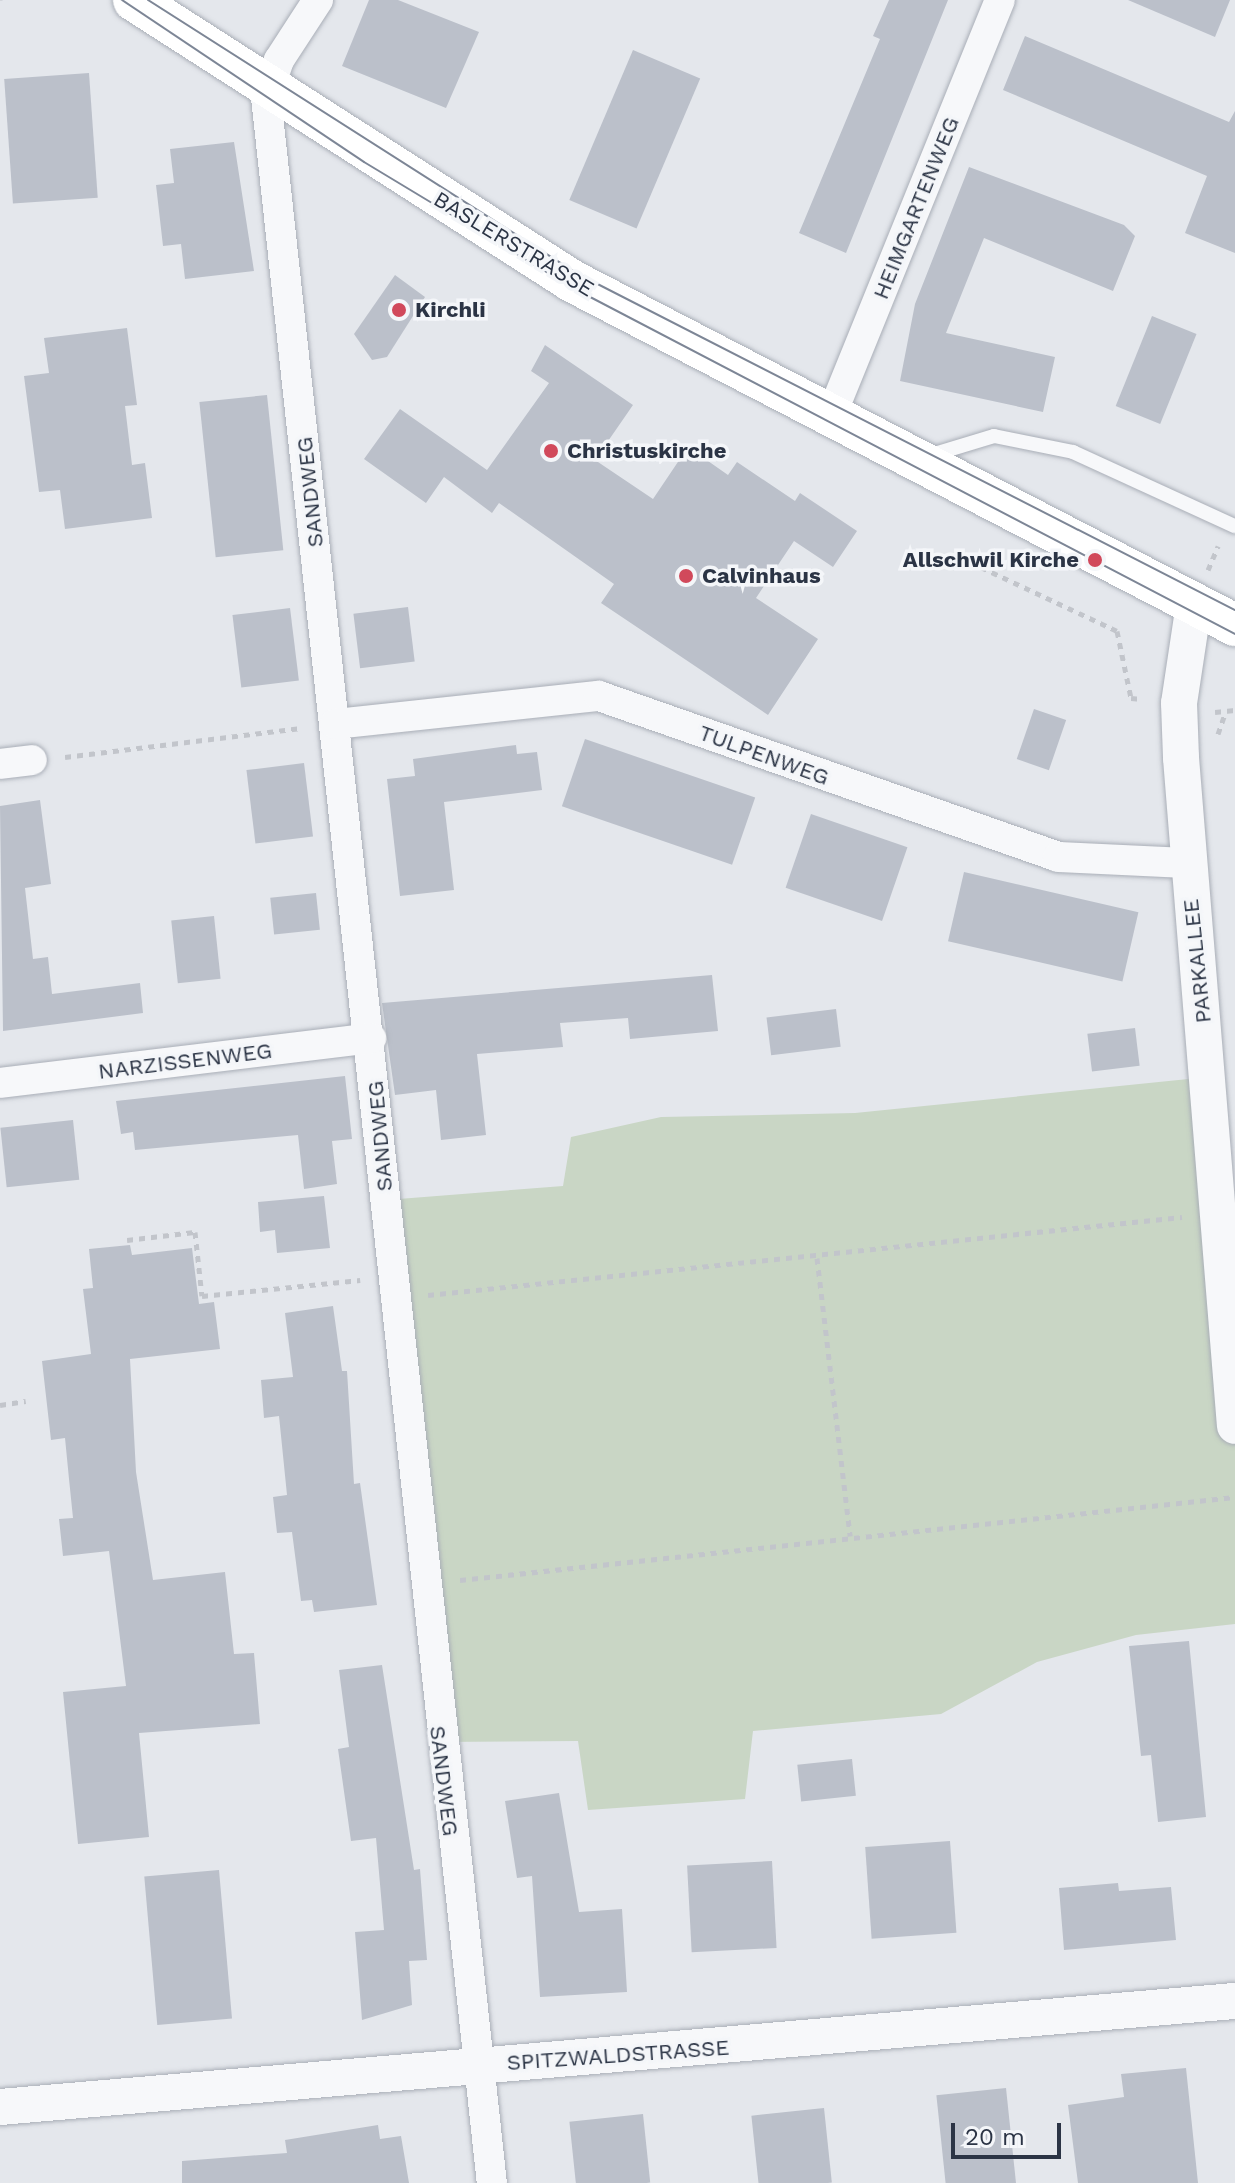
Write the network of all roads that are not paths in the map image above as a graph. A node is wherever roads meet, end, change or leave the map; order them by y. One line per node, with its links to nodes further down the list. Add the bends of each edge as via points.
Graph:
1 (134, 0): 4 (main road, BASLERSTRASSE)
2 (318, 0): 4 (street)
3 (1000, 0): 5 (street, HEIMGARTENWEG)
4 (266, 89): 5 (main road, BASLERSTRASSE, via 572,281); 10 (street, SANDWEG)
5 (831, 416): 6 (main road, BASLERSTRASSE)
6 (913, 457): 7 (lane, via 994,436 1048,447); 8 (main road, BASLERSTRASSE)
7 (1231, 524)
8 (1194, 604): 9 (main road, BASLERSTRASSE); 13 (street, PARKALLEE, via 1179,703)
9 (1235, 625)
10 (335, 724): 13 (street, TULPENWEG, via 599,696 1058,857); 14 (street, SANDWEG)
11 (32, 760): 12 (street)
12 (0, 764)
13 (1187, 863): 16 (street, PARKALLEE)
14 (371, 1038): 15 (street, NARZISSENWEG); 19 (street, SANDWEG, via 422,1584)
15 (0, 1083)
16 (1230, 1309): 17 (street, PARKALLEE)
17 (1235, 1426)
18 (1235, 2001): 19 (street, SPITZWALDSTRASSE)
19 (479, 2066): 20 (street, SPITZWALDSTRASSE); 21 (street, SANDWEG)
20 (0, 2107)
21 (492, 2183)

